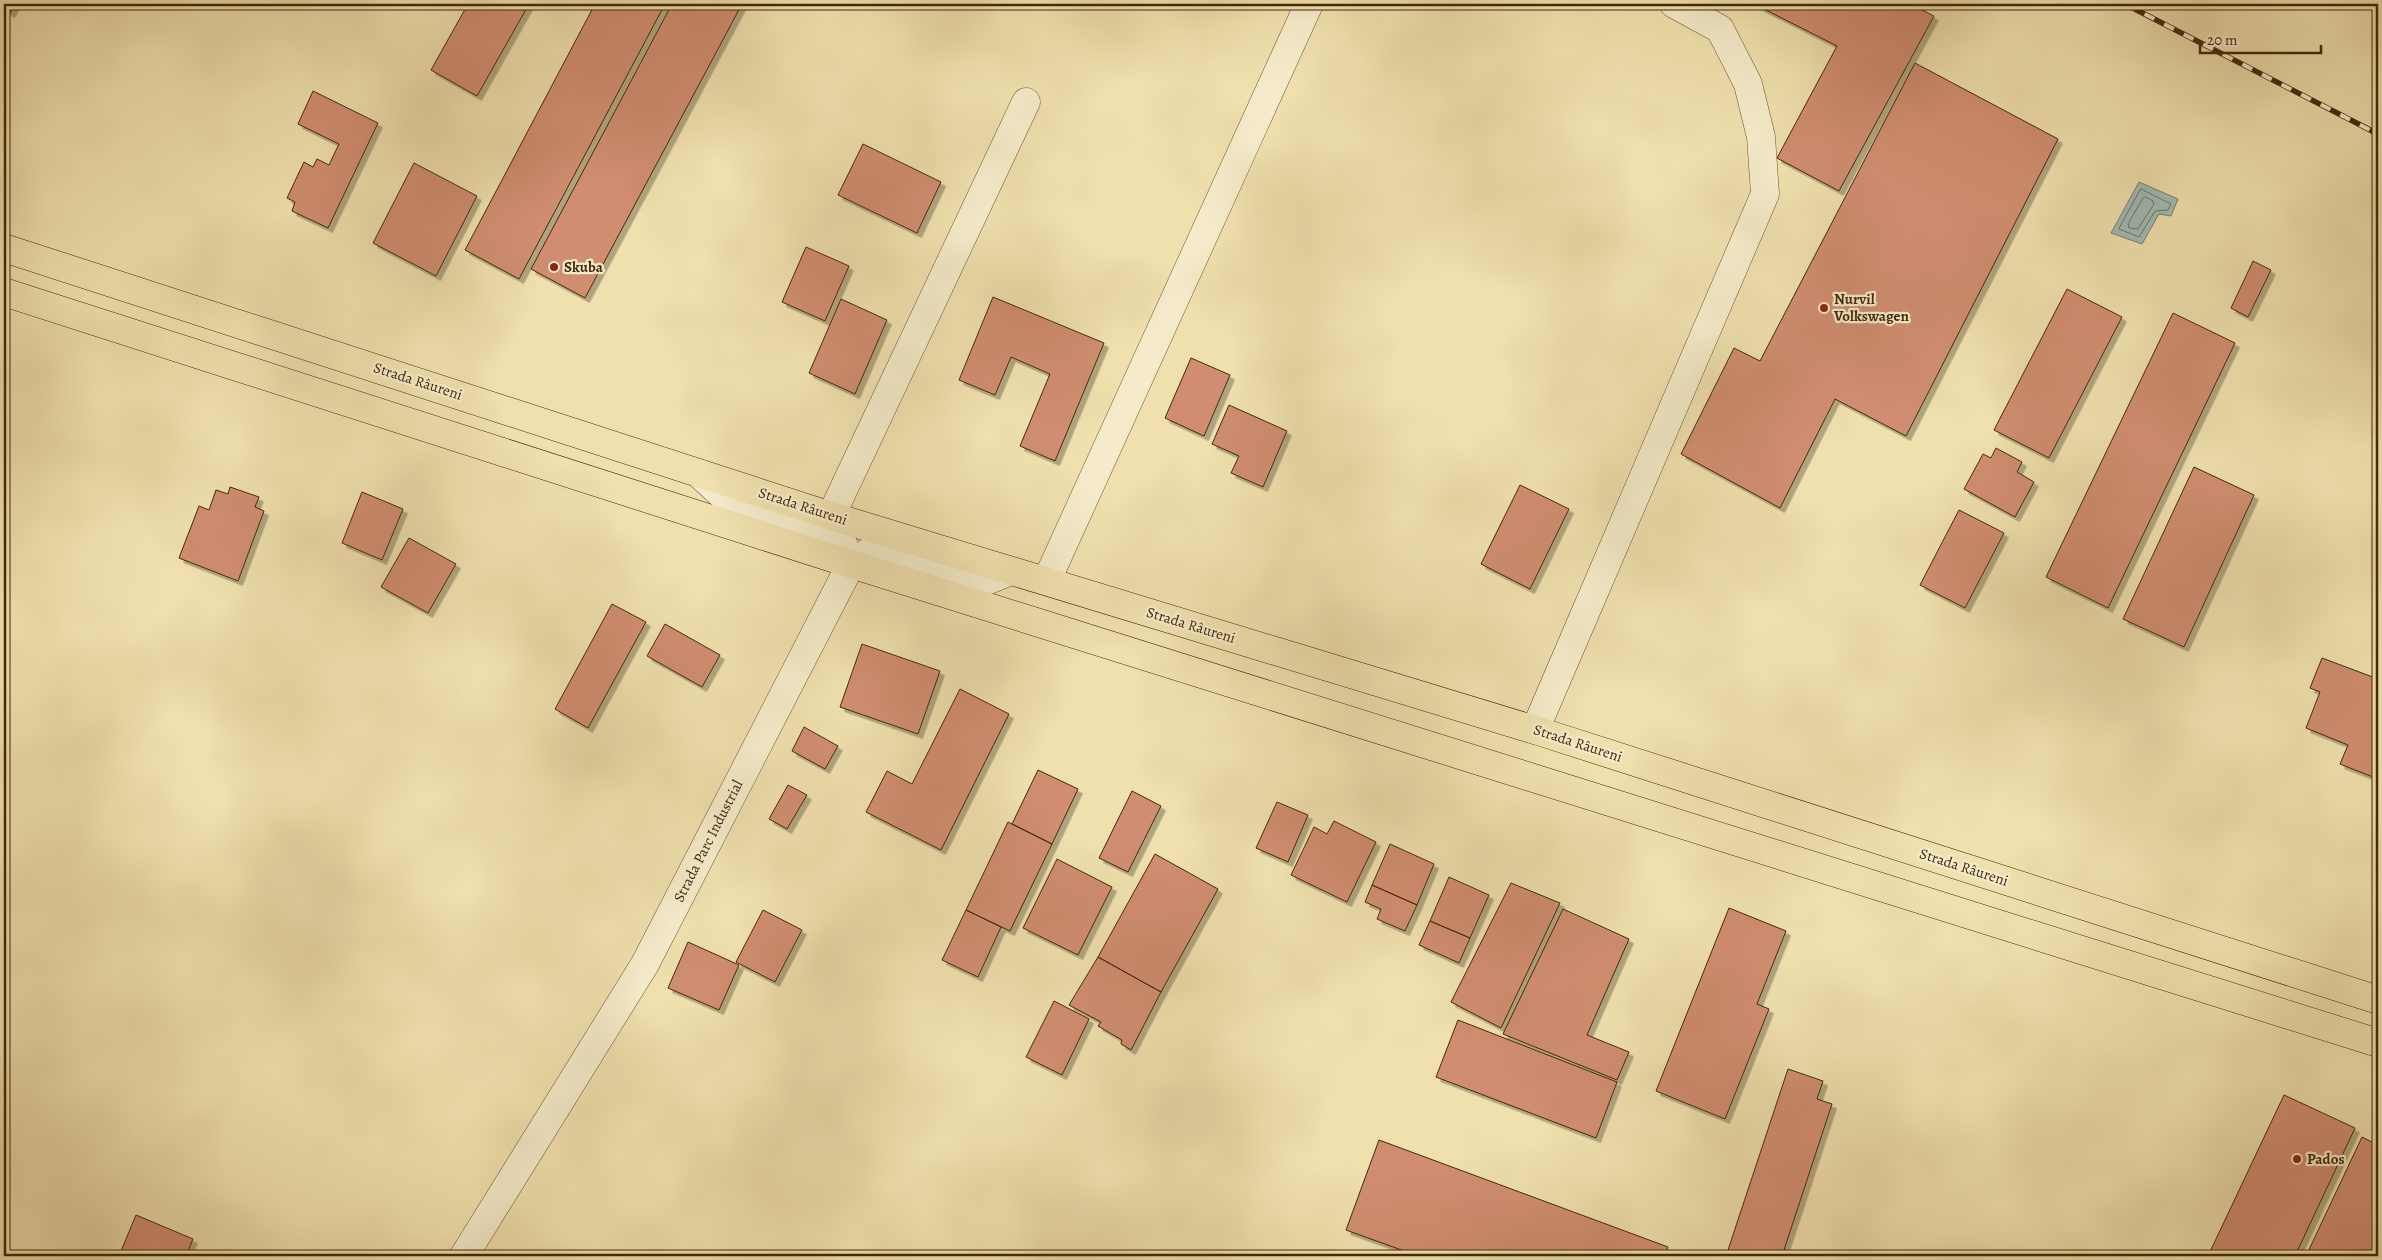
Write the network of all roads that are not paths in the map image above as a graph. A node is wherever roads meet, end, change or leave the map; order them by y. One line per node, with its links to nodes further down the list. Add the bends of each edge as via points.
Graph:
1 (1309, 4): 10 (street)
2 (1674, 4): 11 (street, via 1720,29 1748,84 1761,137 1766,194)
3 (1026, 102): 7 (street)
4 (4, 248): 6 (main road, Strada Râureni)
5 (4, 292): 8 (main road)
6 (698, 472): 7 (main road, Strada Râureni); 8 (street, via 732,504 834,534 842,541)
7 (831, 516): 9 (main road, Strada Râureni)
8 (851, 564): 9 (street, Strada Parc Industrial, via 872,550 986,581); 13 (main road); 14 (street, Strada Parc Industrial, via 645,964)
9 (1011, 570): 10 (main road, Strada Râureni)
10 (1047, 580): 11 (main road, Strada Râureni)
11 (1535, 730): 12 (main road, Strada Râureni)
12 (2378, 1000)
13 (2378, 1043)
14 (464, 1256)

